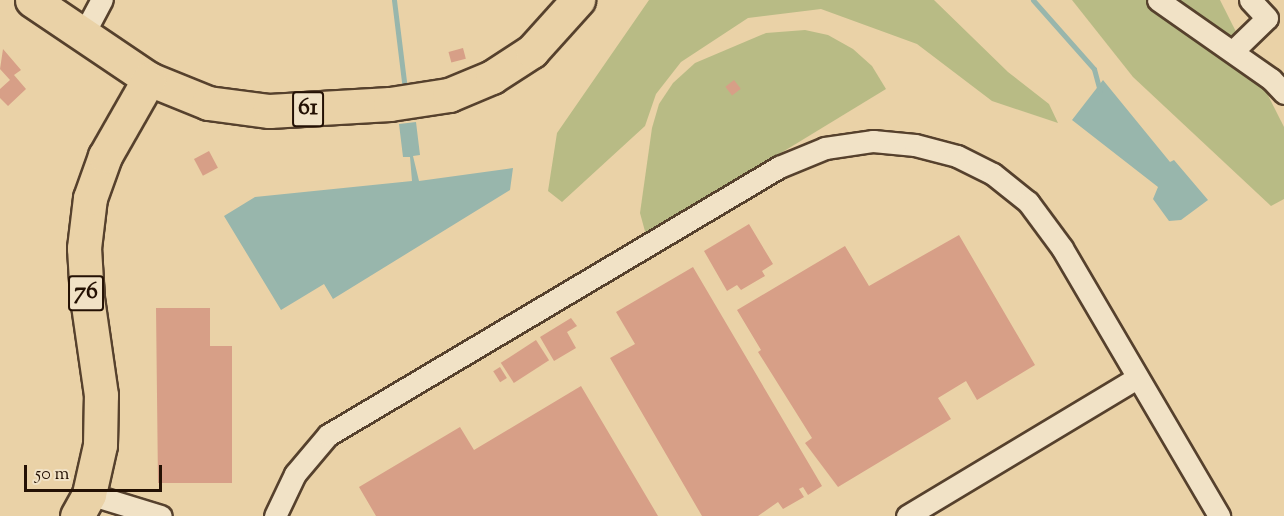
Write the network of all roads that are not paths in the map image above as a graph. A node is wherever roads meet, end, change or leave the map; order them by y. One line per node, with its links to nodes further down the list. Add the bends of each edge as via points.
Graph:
1 (32, 0): 6 (main road, 61)
2 (102, 0): 6 (street)
3 (578, 0): 8 (main road, 61, via 531,51 492,77 449,95 390,104 269,111 208,103)
4 (1158, 0): 7 (street, via 1178,18)
5 (1250, 0): 7 (street, via 1267,18)
6 (83, 35): 8 (main road, 61)
7 (1233, 51): 9 (street)
8 (149, 79): 11 (main road, 76, via 105,156 90,198 84,248 101,395 100,445)
9 (1284, 93)
10 (1137, 378): 13 (street, via 1062,248 1028,202 1009,185 976,164 936,149 896,142 848,144 803,155 779,167 328,435 295,474); 14 (street); 15 (street)
11 (83, 505): 12 (street)
12 (161, 516)
13 (275, 516)
14 (907, 516)
15 (1219, 516)

